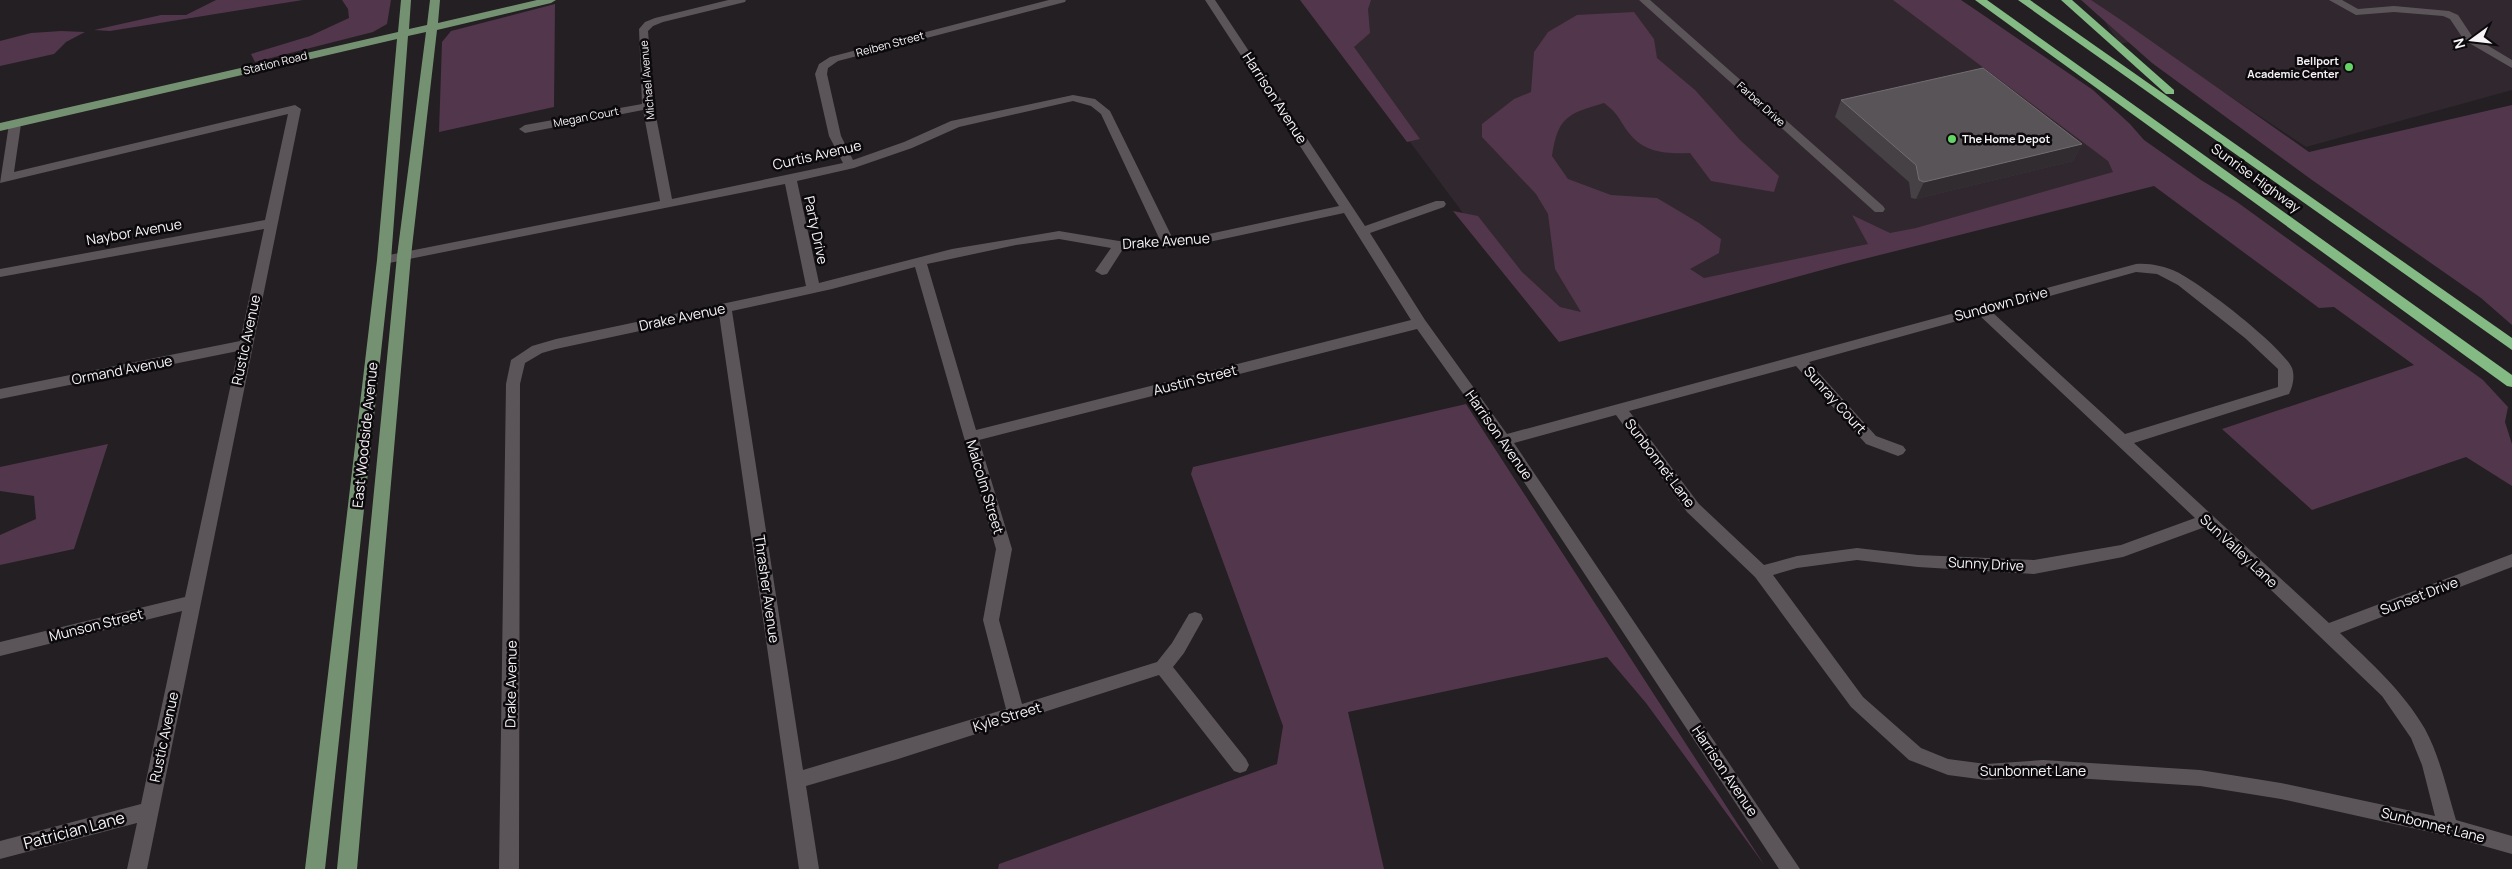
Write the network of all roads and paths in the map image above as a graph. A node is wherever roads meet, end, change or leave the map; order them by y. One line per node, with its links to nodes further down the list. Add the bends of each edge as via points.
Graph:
1 (406, 0): 13 (main road, East Woodside Avenue)
2 (435, 0): 12 (main road, East Woodside Avenue)
3 (551, 0): 12 (main road, Station Road)
4 (740, 0): 15 (street, Michael Avenue, via 649,24 643,31)
5 (1061, 0): 19 (street, Reiben Street, via 834,59 824,66 821,74 835,136)
6 (1210, 0): 24 (street, Harrison Avenue)
7 (1644, 0): 25 (street, Farber Drive)
8 (1980, 0): 43 (highway, Sunrise Highway)
9 (2023, 0): 26 (highway, Sunrise Highway)
10 (2066, 0): 26 (highway, via 2176,98)
11 (2334, 0): 14 (street, via 2356,12 2394,9 2445,13 2454,17 2468,38)
12 (432, 26): 13 (main road, Station Road); 31 (main road, East Woodside Avenue)
13 (404, 33): 16 (main road, Station Road); 32 (main road, East Woodside Avenue)
14 (2512, 65)
15 (648, 106): 18 (street, Megan Court); 22 (street, Michael Avenue)
16 (15, 124): 17 (main road, Station Road); 20 (street)
17 (0, 127)
18 (525, 129)
19 (850, 165): 21 (street, Curtis Avenue); 29 (street, Curtis Avenue, via 955,124 1064,100 1089,100 1099,104 1110,120)
20 (4, 178): 27 (street, Rustic Avenue, via 295,109)
21 (790, 178): 22 (street, Curtis Avenue); 36 (street, Party Drive)
22 (667, 202): 31 (street, Curtis Avenue)
23 (1440, 204): 28 (street, via 1402,220)
24 (1347, 208): 28 (street, Harrison Avenue); 29 (street, Drake Avenue, via 1195,241)
25 (1878, 208)
26 (2330, 215): 40 (highway, Sunrise Highway)
27 (273, 223): 35 (street, Naybor Avenue); 41 (street, Rustic Avenue)
28 (1362, 230): 39 (street, Harrison Avenue)
29 (1168, 242): 30 (street, Drake Avenue)
30 (1119, 245): 33 (street, Drake Avenue, via 1059,235 970,249); 34 (street)
31 (404, 256): 32 (street, Curtis Avenue); 67 (main road, East Woodside Avenue)
32 (384, 260): 66 (main road, East Woodside Avenue)
33 (920, 262): 36 (street, Drake Avenue); 46 (street, Malcolm Street)
34 (1102, 271)
35 (0, 273)
36 (812, 288): 37 (street, Drake Avenue)
37 (726, 308): 60 (street, Thrasher Avenue); 68 (street, Drake Avenue, via 556,344 537,349 518,360 513,384)
38 (1980, 309): 42 (street, Sundown Drive); 48 (street, Sun Valley Lane); 48 (street, Sundown Drive, via 2128,270 2159,270 2183,282 2285,368 2284,390)
39 (1420, 324): 46 (street, Austin Street); 47 (street, Harrison Avenue)
40 (2512, 345)
41 (244, 346): 44 (street, Ormand Avenue); 53 (street, Rustic Avenue)
42 (1800, 361): 45 (street, Sundown Drive); 49 (street, Sunray Court, via 1871,440)
43 (2512, 382)
44 (0, 394)
45 (1620, 410): 47 (street, Sundown Drive); 52 (street, Sunbonnet Lane, via 1688,502)
46 (970, 436): 58 (street, Malcolm Street, via 1004,549 991,620)
47 (1504, 440): 70 (street, Harrison Avenue)
48 (2121, 441): 50 (street, Sun Valley Lane)
49 (1898, 450)
50 (2206, 520): 52 (street, Sunny Drive, via 2123,550 2034,567 1857,554 1797,562); 55 (street, Sun Valley Lane)
51 (2512, 560): 55 (street, Sunset Drive)
52 (1761, 572): 62 (street, Sunbonnet Lane, via 1857,702 1914,754 1948,767 1986,772 2043,768 2200,778 2281,791)
53 (192, 602): 56 (street, Munson Street); 61 (street, Rustic Avenue)
54 (1195, 620): 57 (street)
55 (2326, 631): 62 (street, Sun Valley Lane, via 2388,691 2418,734 2431,765)
56 (0, 649)
57 (1163, 667): 58 (street, Kyle Street); 59 (street)
58 (1016, 713): 60 (street, Kyle Street)
59 (1240, 765)
60 (796, 780): 69 (street, Thrasher Avenue)
61 (148, 811): 64 (street, Patrician Lane); 65 (street, Rustic Avenue)
62 (2448, 827): 63 (street, Sunbonnet Lane)
63 (2512, 845)
64 (0, 850)
65 (136, 869)
66 (315, 869)
67 (347, 869)
68 (509, 869)
69 (809, 869)
70 (1790, 869)

